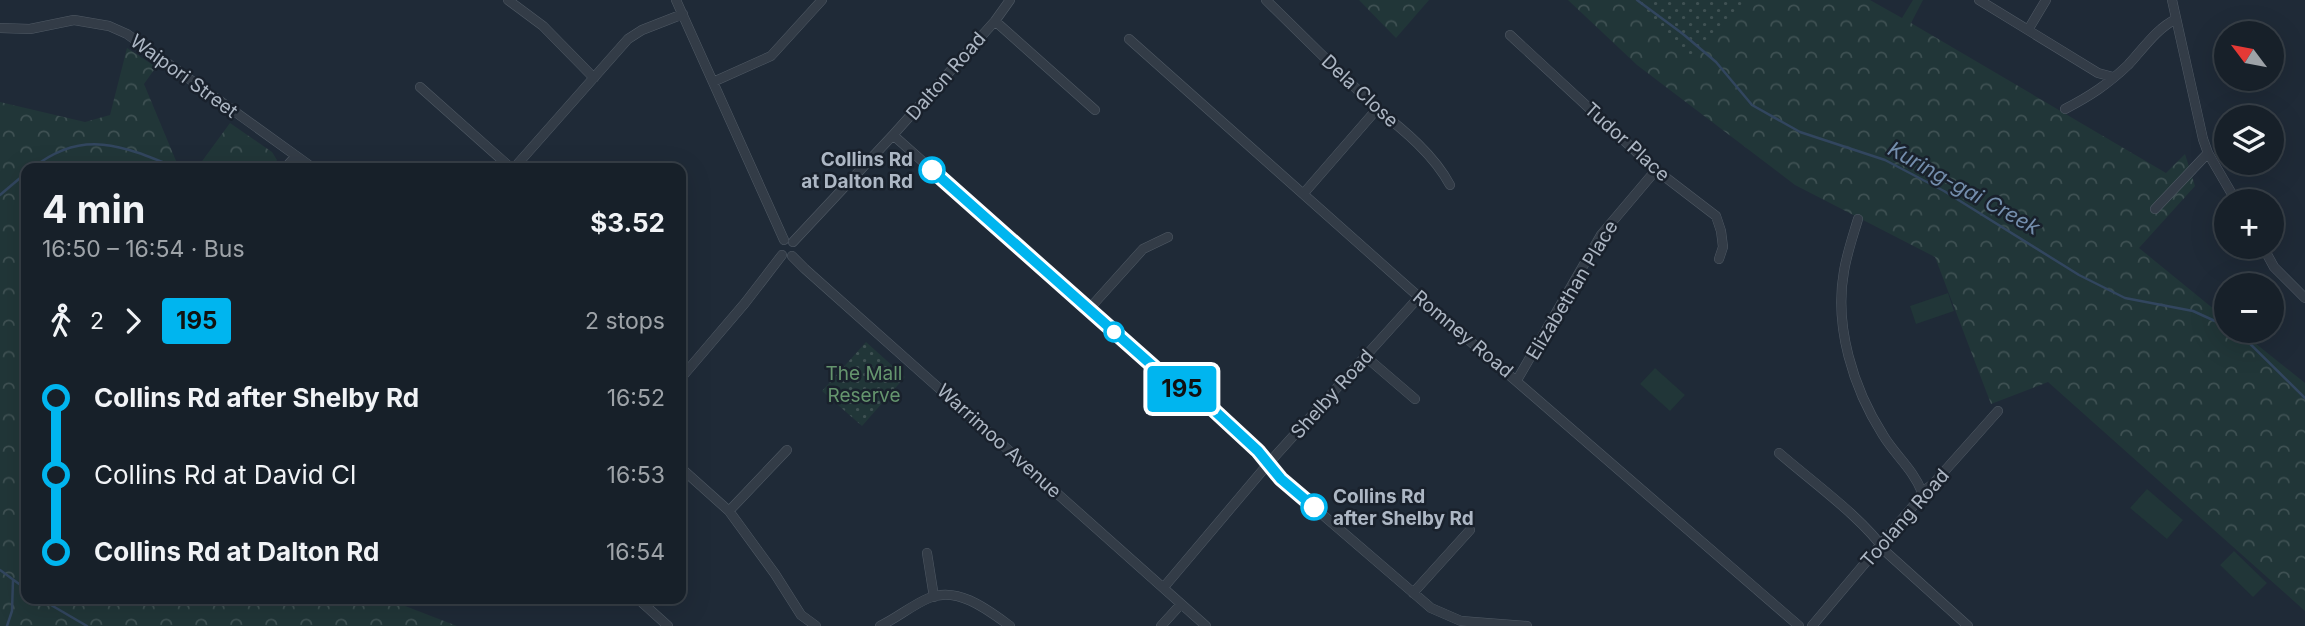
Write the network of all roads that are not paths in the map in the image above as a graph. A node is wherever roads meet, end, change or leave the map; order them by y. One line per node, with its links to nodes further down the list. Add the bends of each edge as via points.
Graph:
1 (508, 0): 17 (street, via 543,26)
2 (676, 0): 9 (street)
3 (822, 0): 18 (street, via 772,56)
4 (1010, 0): 11 (street, Dalton Road)
5 (1266, 0): 20 (street, Dela Close)
6 (1979, 0): 13 (street)
7 (2046, 0): 13 (street)
8 (2172, 0): 10 (street)
9 (683, 14): 17 (street, via 628,39); 18 (street)
10 (2176, 19): 16 (street); 24 (street)
11 (995, 21): 22 (street); 23 (street, Dalton Road)
12 (0, 28): 25 (street, Waipori Street, via 30,29 74,20 109,26 127,34)
13 (2028, 30): 16 (street, via 2098,73)
14 (1510, 35): 30 (street, Tudor Place)
15 (1129, 39): 33 (street, Romney Road)
16 (2113, 77): 21 (street, via 2100,90)
17 (594, 78): 29 (street)
18 (713, 82): 37 (street)
19 (420, 87): 28 (street)
20 (1377, 109): 31 (street, Dela Close, via 1441,169); 33 (street)
21 (2065, 109)
22 (1095, 110)
23 (893, 135): 37 (street, Dalton Road); 43 (street)
24 (2208, 153): 32 (street); 34 (street)
25 (296, 156): 26 (street); 27 (street, Waipori Street)
26 (290, 163)
27 (306, 163)
28 (506, 163)
29 (517, 163)
30 (1656, 170): 39 (street, Tudor Place, via 1716,216 1723,247); 46 (street, Elizabethan Place, via 1601,235)
31 (1450, 185)
32 (2229, 189)
33 (1304, 193): 41 (street, Romney Road)
34 (2155, 209)
35 (1858, 219): 53 (street, via 1842,301 1849,358 1870,413 1916,476)
36 (1168, 237): 43 (street, via 1143,249)
37 (789, 241): 38 (street, via 796,248); 38 (street, via 779,247)
38 (787, 256): 45 (street); 58 (street, Warrimoo Avenue)
39 (1719, 259)
40 (2270, 259): 42 (street)
41 (1419, 297): 44 (street, Shelby Road); 46 (street, Romney Road)
42 (2305, 298)
43 (1089, 309): 51 (street, via 1172,383 1204,401)
44 (1366, 357): 47 (street); 51 (street, Shelby Road)
45 (686, 372)
46 (1517, 380): 70 (street, Romney Road)
47 (1415, 399)
48 (1998, 411): 53 (street, Toolang Road)
49 (787, 450): 54 (street)
50 (1779, 453): 56 (street)
51 (1268, 464): 58 (street, Shelby Road); 59 (street)
52 (686, 472): 54 (street)
53 (1922, 492): 56 (street, Toolang Road)
54 (729, 511): 64 (street, via 801,615)
55 (1470, 530): 59 (street)
56 (1881, 545): 71 (street, Toolang Road); 72 (street)
57 (927, 554): 60 (street)
58 (1164, 587): 62 (street, Warrimoo Avenue)
59 (1413, 593): 69 (street, via 1442,615 1461,621)
60 (934, 597): 65 (street); 66 (street, via 966,599)
61 (644, 604): 63 (street)
62 (1181, 604): 67 (street); 68 (street, Warrimoo Avenue)
63 (668, 626)
64 (816, 626)
65 (880, 626)
66 (1010, 626)
67 (1161, 626)
68 (1206, 626)
69 (1527, 626)
70 (1799, 626)
71 (1812, 626)
72 (1968, 626)

